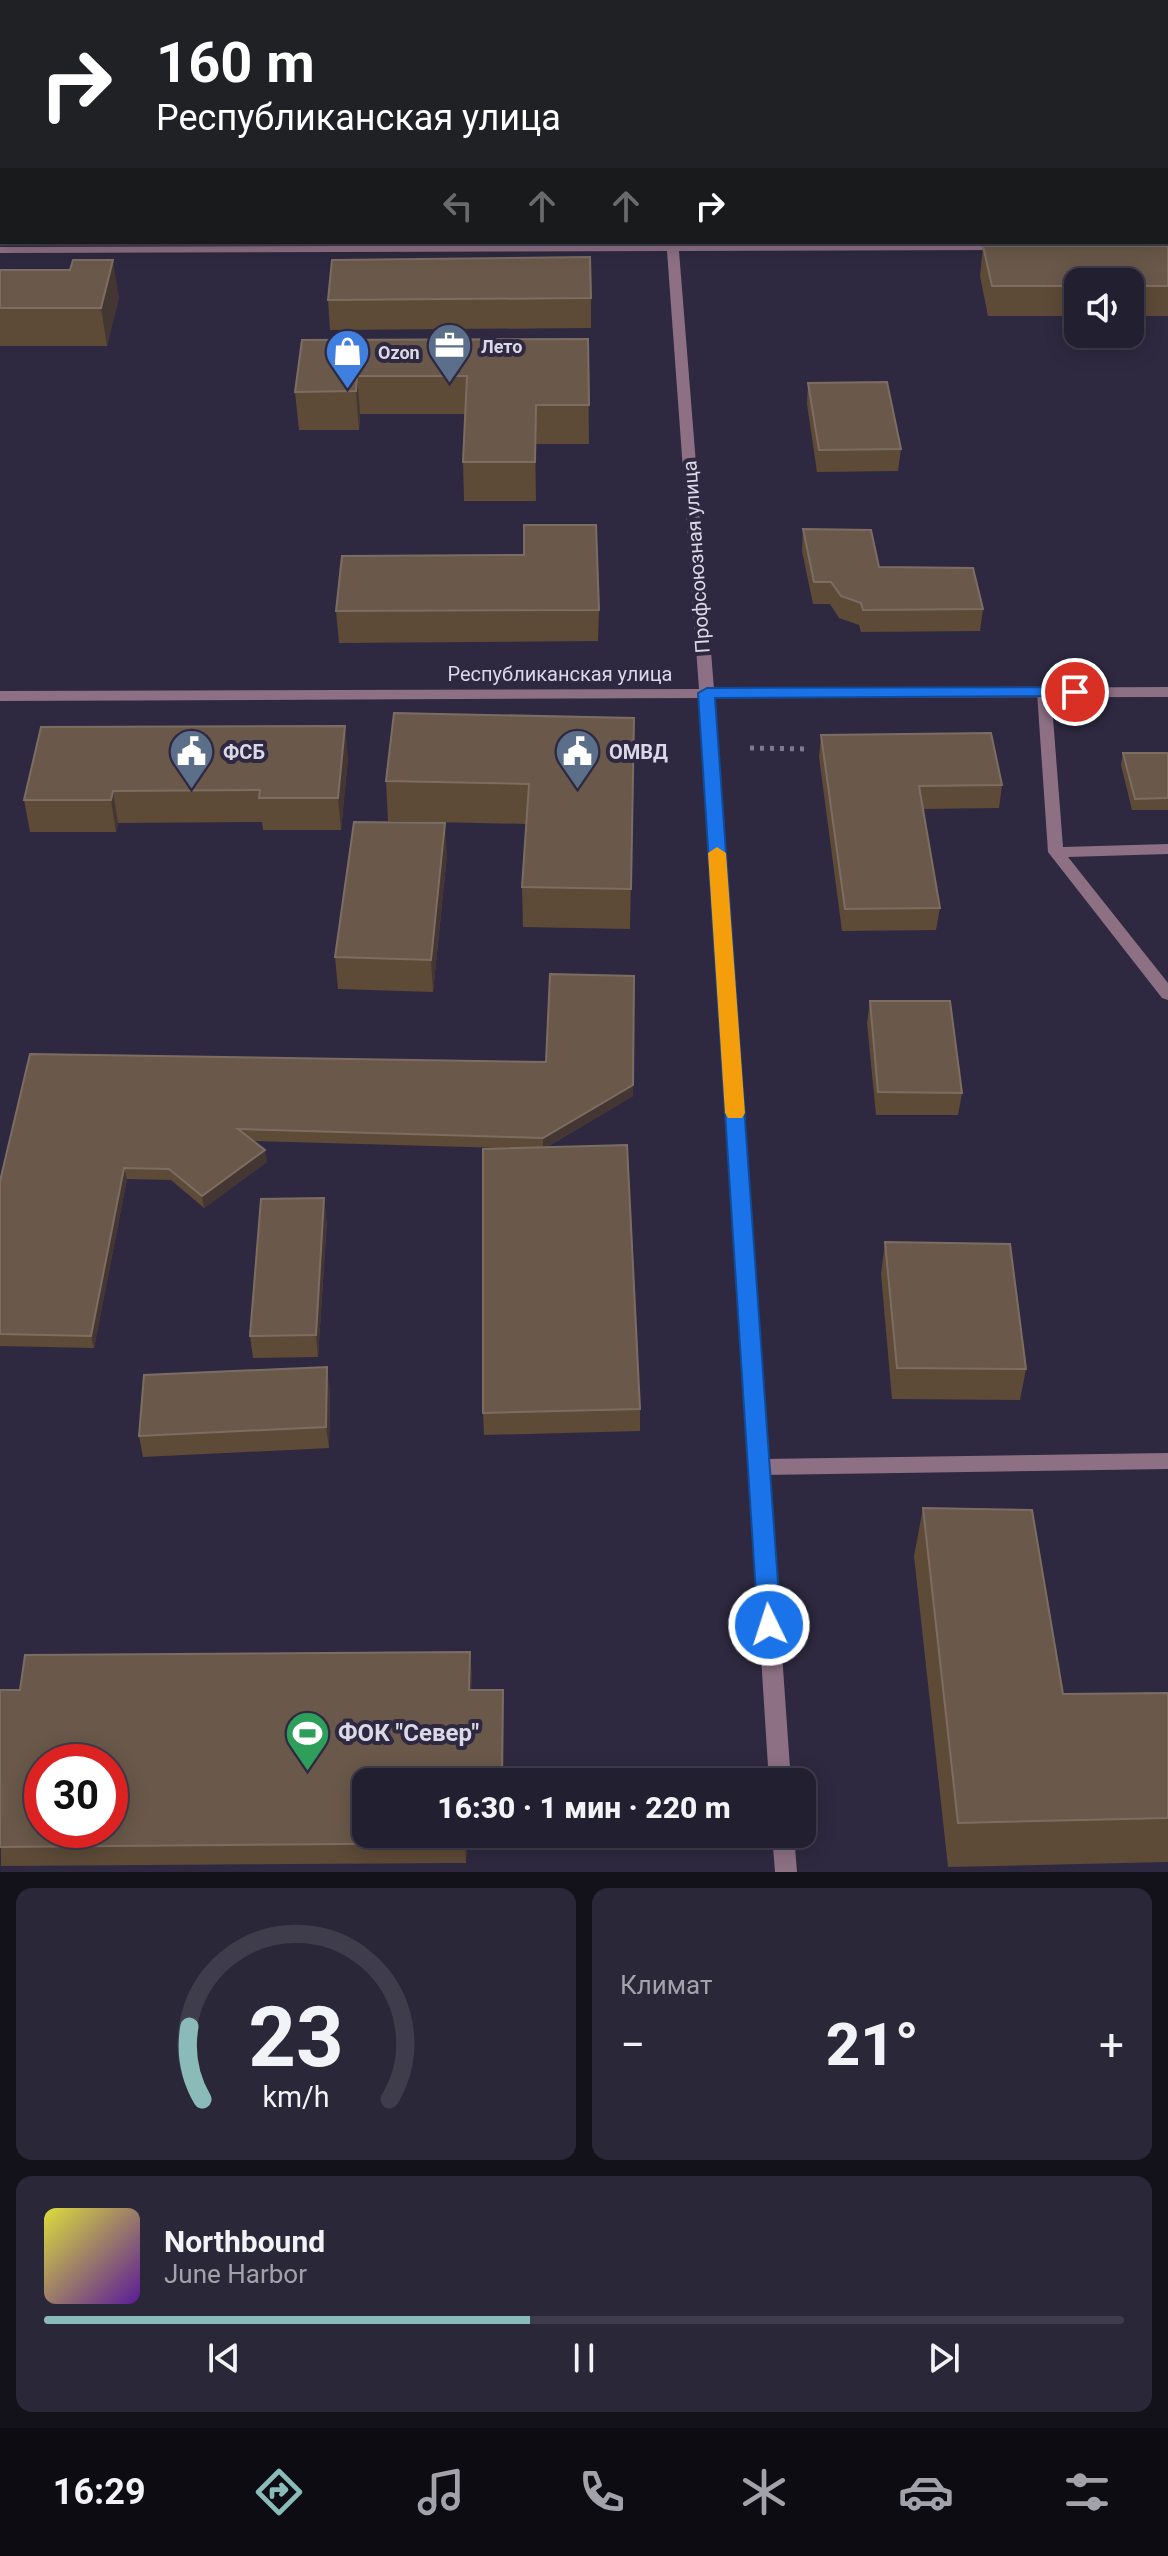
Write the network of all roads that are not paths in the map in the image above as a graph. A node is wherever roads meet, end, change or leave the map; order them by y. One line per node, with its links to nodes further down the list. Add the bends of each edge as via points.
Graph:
1 (1014, 244): 2 (street)
2 (672, 245): 3 (street); 7 (street, Профсоюзная улица)
3 (352, 246): 4 (street)
4 (0, 250)
5 (1044, 692): 6 (street, Республиканская улица); 7 (street, Республиканская улица); 10 (street)
6 (1168, 692)
7 (707, 693): 8 (street, Республиканская улица); 13 (street, Профсоюзная улица)
8 (0, 696)
9 (1168, 849): 10 (street)
10 (1056, 852): 11 (street)
11 (1168, 994)
12 (1168, 1461): 13 (street)
13 (759, 1467): 14 (street, Профсоюзная улица)
14 (779, 1768)
15 (784, 1848): 16 (street)
16 (786, 1872)

